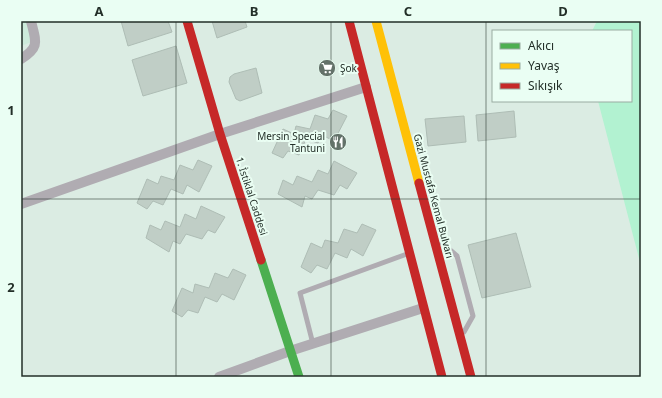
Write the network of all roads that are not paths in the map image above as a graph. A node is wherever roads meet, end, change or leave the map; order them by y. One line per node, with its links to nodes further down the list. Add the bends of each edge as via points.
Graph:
1 (31, 21): 5 (street, via 36,43 33,51)
2 (187, 21): 7 (main road, 1. İstiklal Caddesi)
3 (348, 21): 6 (main road)
4 (376, 21): 9 (main road, Gazi Mustafa Kemal Bulvarı)
5 (21, 59)
6 (366, 87): 7 (street); 10 (main road)
7 (220, 134): 8 (street); 14 (main road, 1. İstiklal Caddesi)
8 (21, 204)
9 (433, 236): 12 (main road, Gazi Mustafa Kemal Bulvarı); 12 (lane, via 457,256 473,316)
10 (409, 253): 11 (main road); 13 (lane, via 300,293)
11 (423, 308): 13 (street); 17 (main road)
12 (460, 338): 18 (main road, Gazi Mustafa Kemal Bulvarı)
13 (313, 344): 14 (street)
14 (290, 351): 15 (street); 16 (main road, 1. İstiklal Caddesi)
15 (219, 377)
16 (298, 377)
17 (442, 377)
18 (471, 377)

